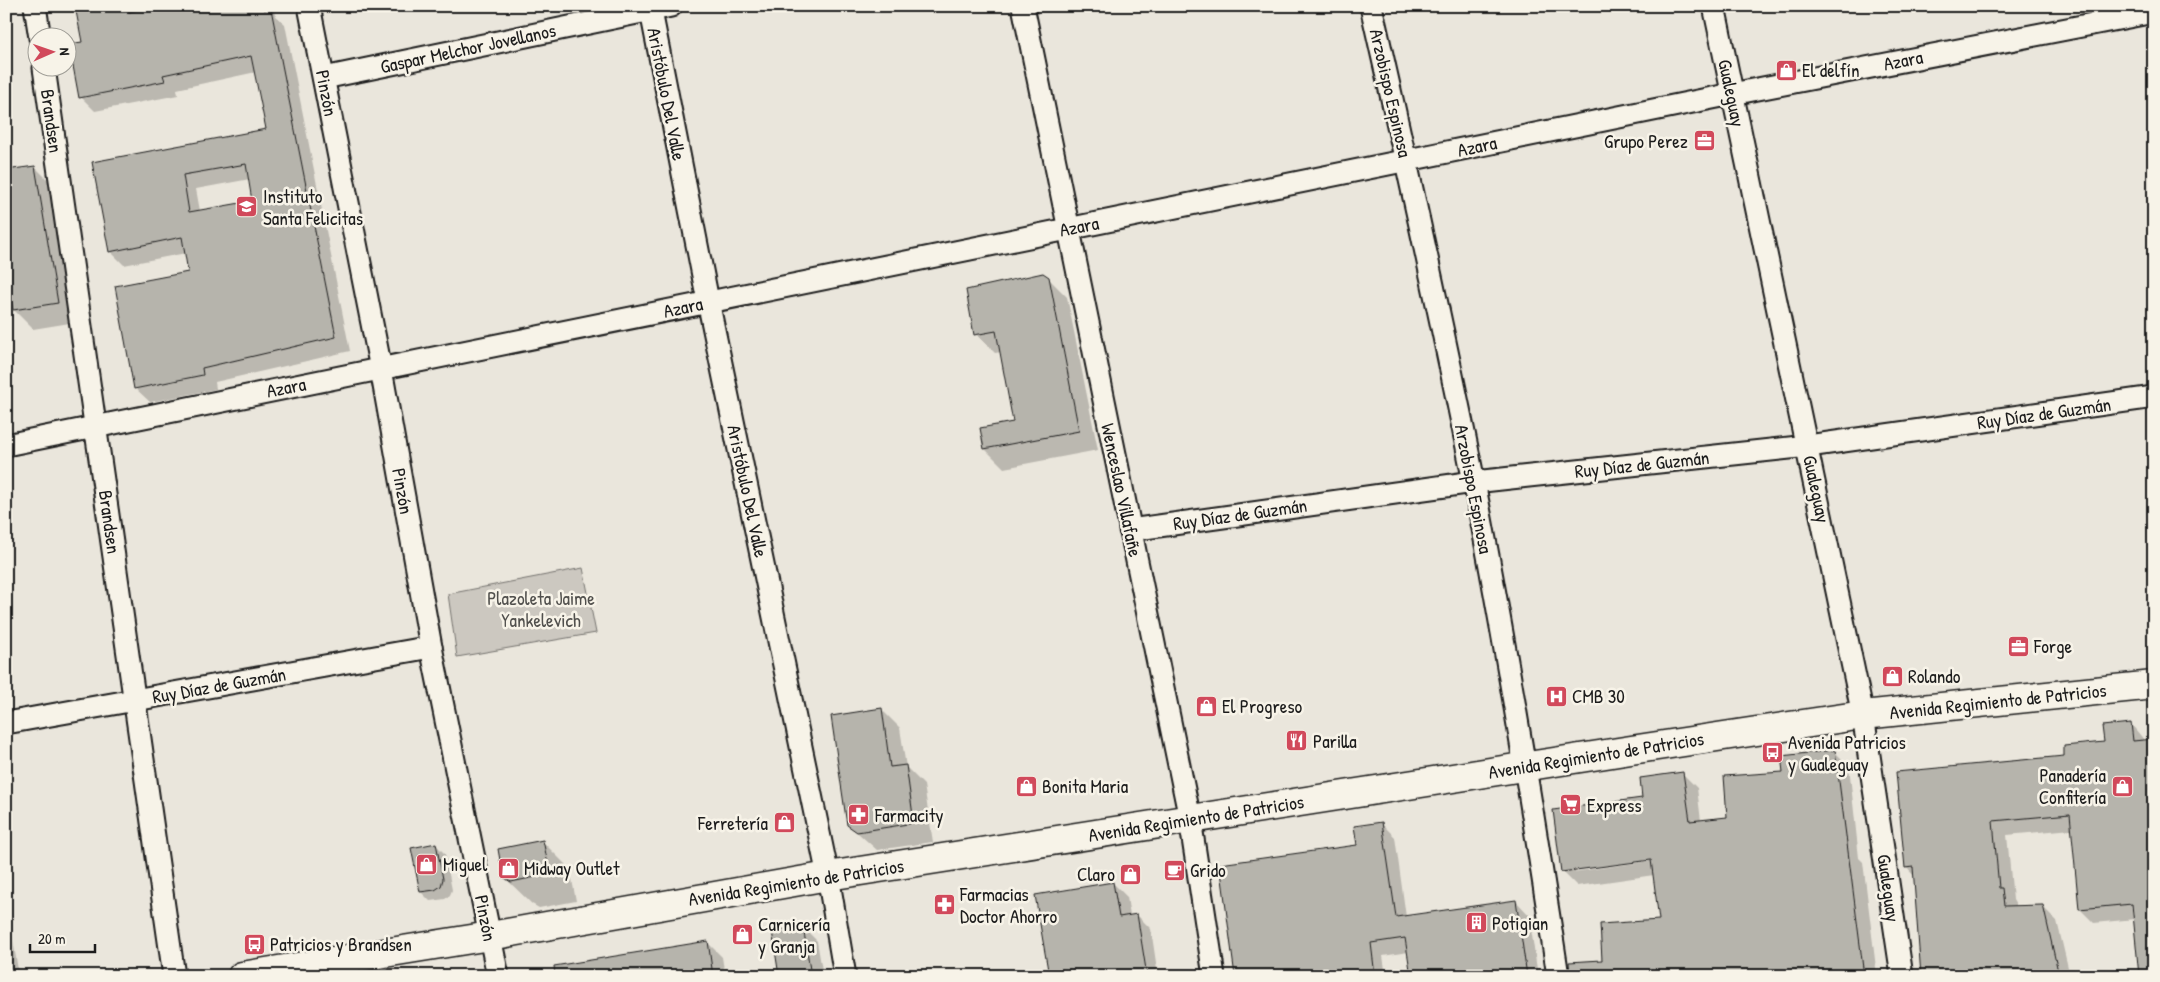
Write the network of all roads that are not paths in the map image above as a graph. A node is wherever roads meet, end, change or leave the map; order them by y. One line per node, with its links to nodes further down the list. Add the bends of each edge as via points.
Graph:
1 (35, 6): 8 (street)
2 (309, 6): 10 (street, Pinzón)
3 (1023, 6): 13 (street, Wenceslao Villafañe)
4 (1371, 6): 12 (street, Arzobispo Espinosa)
5 (1714, 6): 11 (street, Gualeguay)
6 (657, 8): 10 (street, Gaspar Melchor Jovellanos); 14 (street, Aristóbulo Del Valle)
7 (2154, 12): 11 (street, Azara)
8 (38, 28)
9 (45, 78): 17 (street, Brandsen)
10 (324, 78): 15 (street, Pinzón)
11 (1732, 94): 12 (street, Azara); 19 (street, Gualeguay)
12 (1406, 160): 13 (street, Azara); 20 (street, Arzobispo Espinosa)
13 (1068, 228): 14 (street, Azara); 21 (street, Wenceslao Villafañe)
14 (708, 302): 15 (street, Azara); 29 (street, Aristóbulo Del Valle)
15 (381, 369): 17 (street, Azara); 22 (street, Pinzón)
16 (2154, 397): 19 (street, Ruy Díaz de Guzmán)
17 (96, 425): 18 (street, Azara); 24 (street, Brandsen)
18 (6, 445)
19 (1808, 446): 20 (street, Ruy Díaz de Guzmán); 25 (street, Gualeguay)
20 (1474, 482): 21 (street, Ruy Díaz de Guzmán); 27 (street, Arzobispo Espinosa)
21 (1130, 530): 28 (street, Wenceslao Villafañe)
22 (431, 647): 24 (street, Ruy Díaz de Guzmán); 30 (street, Pinzón)
23 (2154, 685): 25 (main road, Avenida Regimiento de Patricios)
24 (135, 700): 26 (street, Ruy Díaz de Guzmán); 31 (street, Brandsen)
25 (1863, 716): 27 (main road, Avenida Regimiento de Patricios); 37 (street, Gualeguay)
26 (6, 723)
27 (1526, 766): 28 (main road, Avenida Regimiento de Patricios); 36 (street, Arzobispo Espinosa)
28 (1190, 818): 29 (main road, Avenida Regimiento de Patricios); 35 (street, Wenceslao Villafañe)
29 (828, 876): 30 (main road, Avenida Regimiento de Patricios); 34 (street, Aristóbulo Del Valle)
30 (490, 936): 32 (main road, Avenida Regimiento de Patricios); 33 (street, Pinzón)
31 (174, 976)
32 (242, 976)
33 (498, 976)
34 (845, 976)
35 (1214, 976)
36 (1558, 976)
37 (1902, 976)

